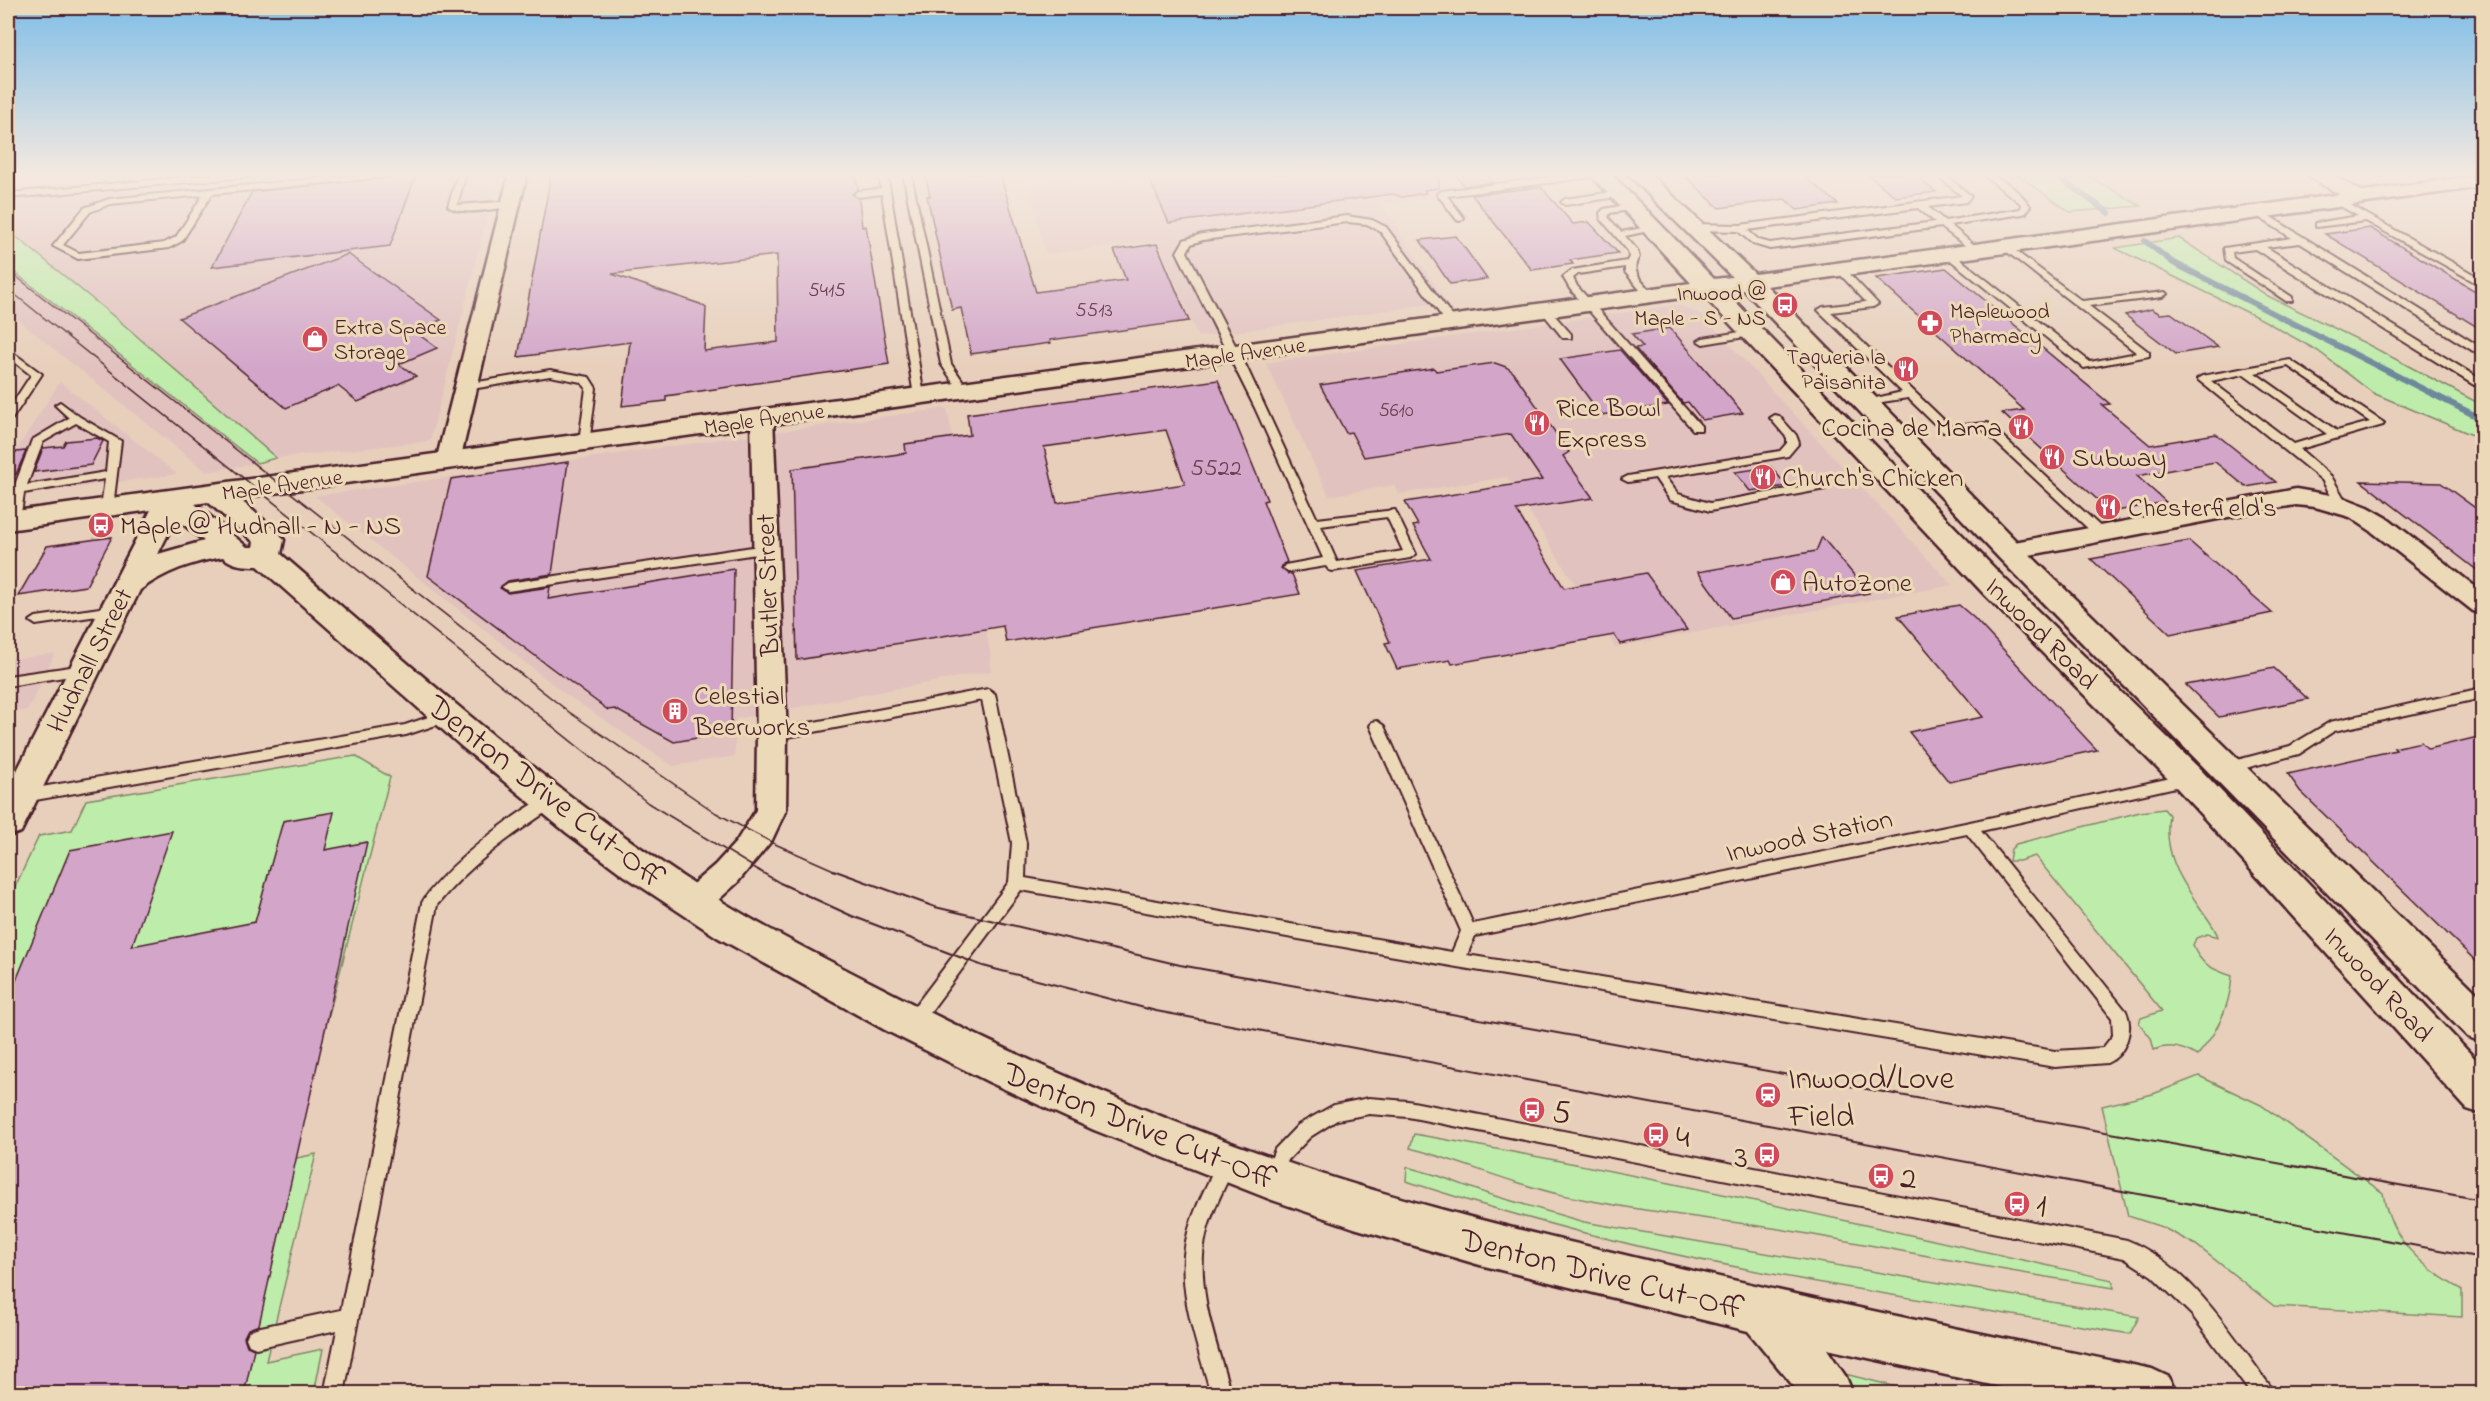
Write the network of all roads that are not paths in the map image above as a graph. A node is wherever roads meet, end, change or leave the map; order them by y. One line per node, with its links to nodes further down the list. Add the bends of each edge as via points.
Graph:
1 (63, 239): 2 (lane, via 58,246 78,256 166,246)
2 (178, 239)
3 (502, 239): 41 (street)
4 (894, 239): 44 (lane)
5 (920, 239): 42 (lane, via 946,364)
6 (1195, 239): 38 (lane, via 1187,242 1182,252)
7 (1391, 239): 32 (lane)
8 (1621, 239): 21 (lane, via 1633,254)
9 (1663, 239): 25 (main road, Inwood Road)
10 (1707, 239): 23 (main road, Inwood Road)
11 (1753, 239): 12 (lane, via 1770,246)
12 (1822, 239)
13 (1962, 239): 19 (lane)
14 (2052, 239): 17 (main road, Maple Avenue)
15 (2412, 239): 24 (lane)
16 (2299, 240): 18 (lane); 37 (lane)
17 (2005, 246): 19 (main road, Maple Avenue); 30 (lane)
18 (2257, 246): 28 (lane, via 2227,250 2229,259); 40 (lane)
19 (1975, 250): 20 (main road, Maple Avenue)
20 (1948, 254): 22 (main road, Maple Avenue); 30 (lane, via 2088,366 2145,354)
21 (1630, 263): 27 (lane, via 1630,272); 29 (lane, via 1570,274 1573,287)
22 (1840, 269): 23 (main road, Maple Avenue); 43 (lane, via 1873,304 1823,310)
23 (1749, 281): 25 (main road, Maple Avenue); 45 (main road, Inwood Road)
24 (2482, 284)
25 (1707, 286): 27 (main road, Maple Avenue); 33 (main road, Inwood Road)
26 (2162, 294): 30 (lane)
27 (1648, 295): 29 (main road, Maple Avenue)
28 (2289, 299)
29 (1589, 303): 31 (main road, Maple Avenue); 52 (lane)
30 (2081, 304)
31 (1545, 310): 32 (main road, Maple Avenue); 34 (lane)
32 (1452, 323): 38 (main road, Maple Avenue)
33 (1753, 333): 35 (lane); 47 (main road, Inwood Road)
34 (1567, 336)
35 (1703, 341)
36 (8, 352): 48 (lane, via 37,374)
37 (2482, 352)
38 (1235, 353): 42 (main road, Maple Avenue); 68 (lane)
39 (2246, 371): 53 (lane); 53 (lane, via 2290,363 2379,423); 55 (lane, via 2202,379)
40 (2482, 382)
41 (466, 387): 54 (lane, via 550,373 585,379 591,388); 56 (street)
42 (964, 390): 44 (main road, Maple Avenue)
43 (1910, 394): 45 (lane); 69 (lane, via 1947,430 1984,425)
44 (919, 396): 49 (main road, Maple Avenue)
45 (1867, 403): 47 (main road); 73 (main road, Inwood Road)
46 (60, 405): 51 (lane)
47 (1827, 411): 74 (main road, Inwood Road)
48 (8, 417)
49 (762, 418): 54 (main road, Maple Avenue); 72 (street, Butler Street)
50 (1774, 418): 58 (lane, via 1792,436 1793,443 1784,454)
51 (76, 419): 57 (lane, via 115,441); 62 (lane, via 38,440)
52 (1697, 428)
53 (2335, 435): 55 (lane)
54 (585, 442): 56 (main road, Maple Avenue)
55 (2292, 448): 65 (lane, via 2327,478)
56 (448, 461): 59 (main road, Maple Avenue)
57 (111, 475): 62 (lane); 66 (lane)
58 (1658, 475): 60 (lane); 61 (lane, via 1674,497 1710,507)
59 (319, 479): 63 (main road, Maple Avenue); 70 (main road, via 273,506 261,518)
60 (1628, 479)
61 (1821, 487)
62 (19, 490): 67 (lane)
63 (214, 493): 64 (main road, Maple Avenue); 70 (main road, Denton Drive Cut-Off)
64 (171, 499): 66 (main road, Maple Avenue); 71 (main road); 78 (main road, Hudnall Street)
65 (2342, 505): 69 (street, via 2296,497); 79 (street, via 2380,525)
66 (107, 507): 67 (main road, Maple Avenue)
67 (11, 521)
68 (1313, 523): 75 (lane); 75 (lane, via 1391,513 1410,554 1333,567)
69 (2101, 534): 73 (street)
70 (261, 543): 71 (main road, via 240,556); 84 (main road, Denton Drive Cut-Off)
71 (228, 547): 78 (main road, via 178,556 147,569)
72 (766, 549): 77 (lane); 86 (street, Butler Street)
73 (2009, 551): 74 (main road); 87 (main road, Inwood Road)
74 (1969, 560): 88 (main road, Inwood Road)
75 (1331, 561): 76 (lane)
76 (1290, 568)
77 (508, 587)
78 (120, 597): 80 (lane); 81 (main road, Hudnall Street)
79 (2482, 605)
80 (36, 621)
81 (84, 670): 82 (lane); 90 (main road, Hudnall Street)
82 (8, 681)
83 (2482, 693): 87 (lane, via 2330,727 2294,750)
84 (449, 715): 89 (main road, Denton Drive Cut-Off); 90 (lane, via 406,730)
85 (1377, 726): 94 (lane)
86 (772, 735): 92 (lane, via 988,694 1019,843); 93 (street, Butler Street, via 771,810 747,850)
87 (2227, 768): 88 (main road); 97 (main road, Inwood Road)
88 (2188, 779): 91 (lane, Inwood Station); 98 (main road, Inwood Road)
89 (550, 801): 93 (main road, Denton Drive Cut-Off); 102 (lane, via 447,879 430,903)
90 (14, 809)
91 (1970, 828): 94 (lane, Inwood Station); 95 (lane, via 2120,1016 2121,1037 2107,1055 2055,1059)
92 (1017, 883): 95 (lane); 96 (lane)
93 (693, 903): 96 (main road, Denton Drive Cut-Off)
94 (1469, 931): 95 (lane)
95 (1457, 960)
96 (911, 1024): 99 (main road, Denton Drive Cut-Off, via 1057,1093)
97 (2482, 1024)
98 (2482, 1095)
99 (1227, 1161): 100 (main road, Denton Drive Cut-Off); 105 (lane, via 1204,1211 1194,1245 1193,1278)
100 (1272, 1179): 101 (main road, Denton Drive Cut-Off, via 1529,1255); 108 (lane, via 1281,1155 1304,1131 1334,1113 1370,1106 1408,1109 2127,1249 2159,1269 2199,1308)
101 (1762, 1312): 106 (main road, via 1808,1363); 107 (main road, Denton Drive Cut-Off)
102 (349, 1318): 103 (lane); 104 (lane)
103 (256, 1338)
104 (334, 1394)
105 (1221, 1394)
106 (1829, 1394)
107 (2152, 1394)
108 (2264, 1394)

